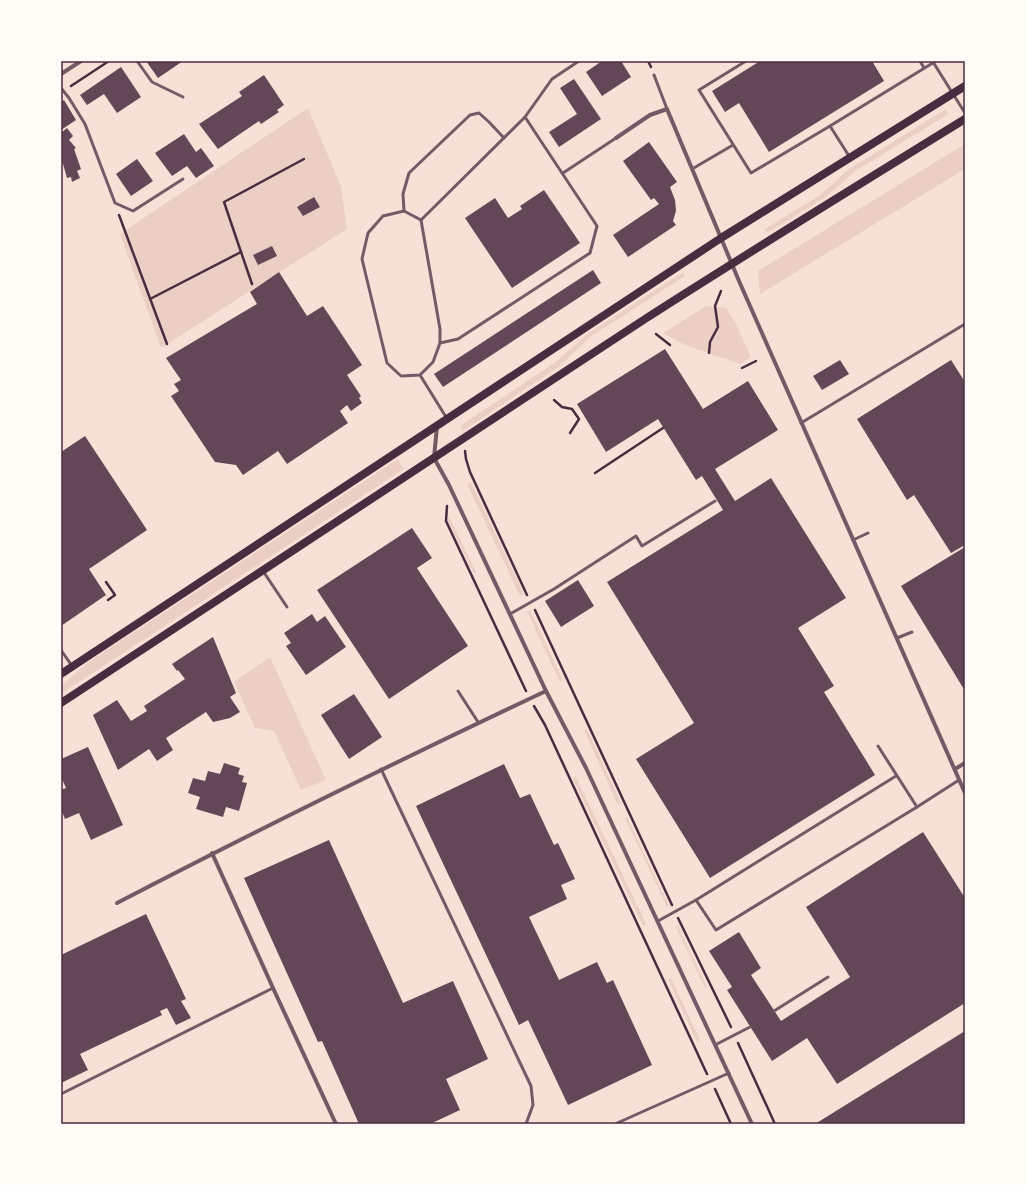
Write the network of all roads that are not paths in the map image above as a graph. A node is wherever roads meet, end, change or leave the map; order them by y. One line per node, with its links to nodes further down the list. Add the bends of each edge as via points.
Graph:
1 (81, 61): 8 (street)
2 (137, 61): 13 (lane, via 152,82)
3 (579, 61): 16 (lane, via 552,79)
4 (746, 61): 21 (lane, via 699,90)
5 (920, 61): 7 (lane)
6 (935, 62): 7 (lane); 12 (lane)
7 (924, 68): 18 (lane)
8 (61, 74)
9 (654, 75): 14 (lane)
10 (965, 86): 12 (main road)
11 (61, 88): 25 (lane, via 85,124 115,203 133,211)
12 (953, 94): 15 (lane); 22 (main road)
13 (183, 97)
14 (666, 109): 20 (street, via 650,115); 23 (street)
15 (965, 113)
16 (525, 117): 19 (lane); 24 (lane)
17 (965, 119): 29 (main road)
18 (830, 126): 21 (lane, via 751,173); 22 (lane)
19 (504, 138): 26 (lane, via 479,113 470,115 409,173 403,194); 27 (lane)
20 (616, 138): 24 (lane)
21 (733, 145): 23 (lane)
22 (850, 158): 28 (main road)
23 (692, 169): 28 (street)
24 (563, 173): 31 (lane, via 597,226 590,253 458,339)
25 (183, 179)
26 (404, 211): 27 (lane); 32 (lane, via 383,216 368,233 362,259 387,363 401,376)
27 (420, 220): 31 (lane, via 440,328)
28 (721, 238): 29 (street); 33 (main road)
29 (731, 264): 34 (street); 36 (main road)
30 (965, 324): 34 (lane)
31 (440, 343): 32 (lane, via 433,362)
32 (420, 375): 33 (lane)
33 (447, 419): 35 (main road)
34 (801, 423): 39 (street)
35 (437, 426): 36 (street); 46 (main road)
36 (434, 458): 40 (main road); 42 (street)
37 (715, 501): 42 (lane, via 642,546 636,536)
38 (868, 533): 39 (lane)
39 (853, 540): 44 (street)
40 (263, 571): 41 (lane); 50 (main road)
41 (287, 607)
42 (510, 614): 49 (street)
43 (912, 632): 44 (lane)
44 (897, 638): 55 (street)
45 (61, 650): 46 (lane)
46 (72, 666): 47 (main road)
47 (61, 674)
48 (458, 691): 51 (lane)
49 (546, 691): 51 (street); 63 (street, via 586,768)
50 (61, 702)
51 (478, 722): 54 (street)
52 (878, 746): 56 (lane)
53 (965, 763): 55 (street)
54 (381, 769): 60 (street); 72 (lane, via 531,1086 533,1105)
55 (955, 769): 57 (street)
56 (896, 776): 59 (lane); 61 (lane)
57 (959, 780): 58 (street); 59 (lane)
58 (965, 793)
59 (917, 807): 61 (lane, via 716,930)
60 (212, 853): 62 (street); 65 (street)
61 (696, 900): 63 (lane)
62 (117, 903)
63 (658, 922): 68 (street)
64 (828, 977): 66 (lane)
65 (273, 988): 70 (lane); 71 (street)
66 (774, 1011)
67 (750, 1026): 68 (lane)
68 (715, 1045): 69 (street)
69 (729, 1073): 73 (lane); 74 (street)
70 (61, 1094)
71 (336, 1124)
72 (526, 1124)
73 (615, 1124)
74 (752, 1124)

